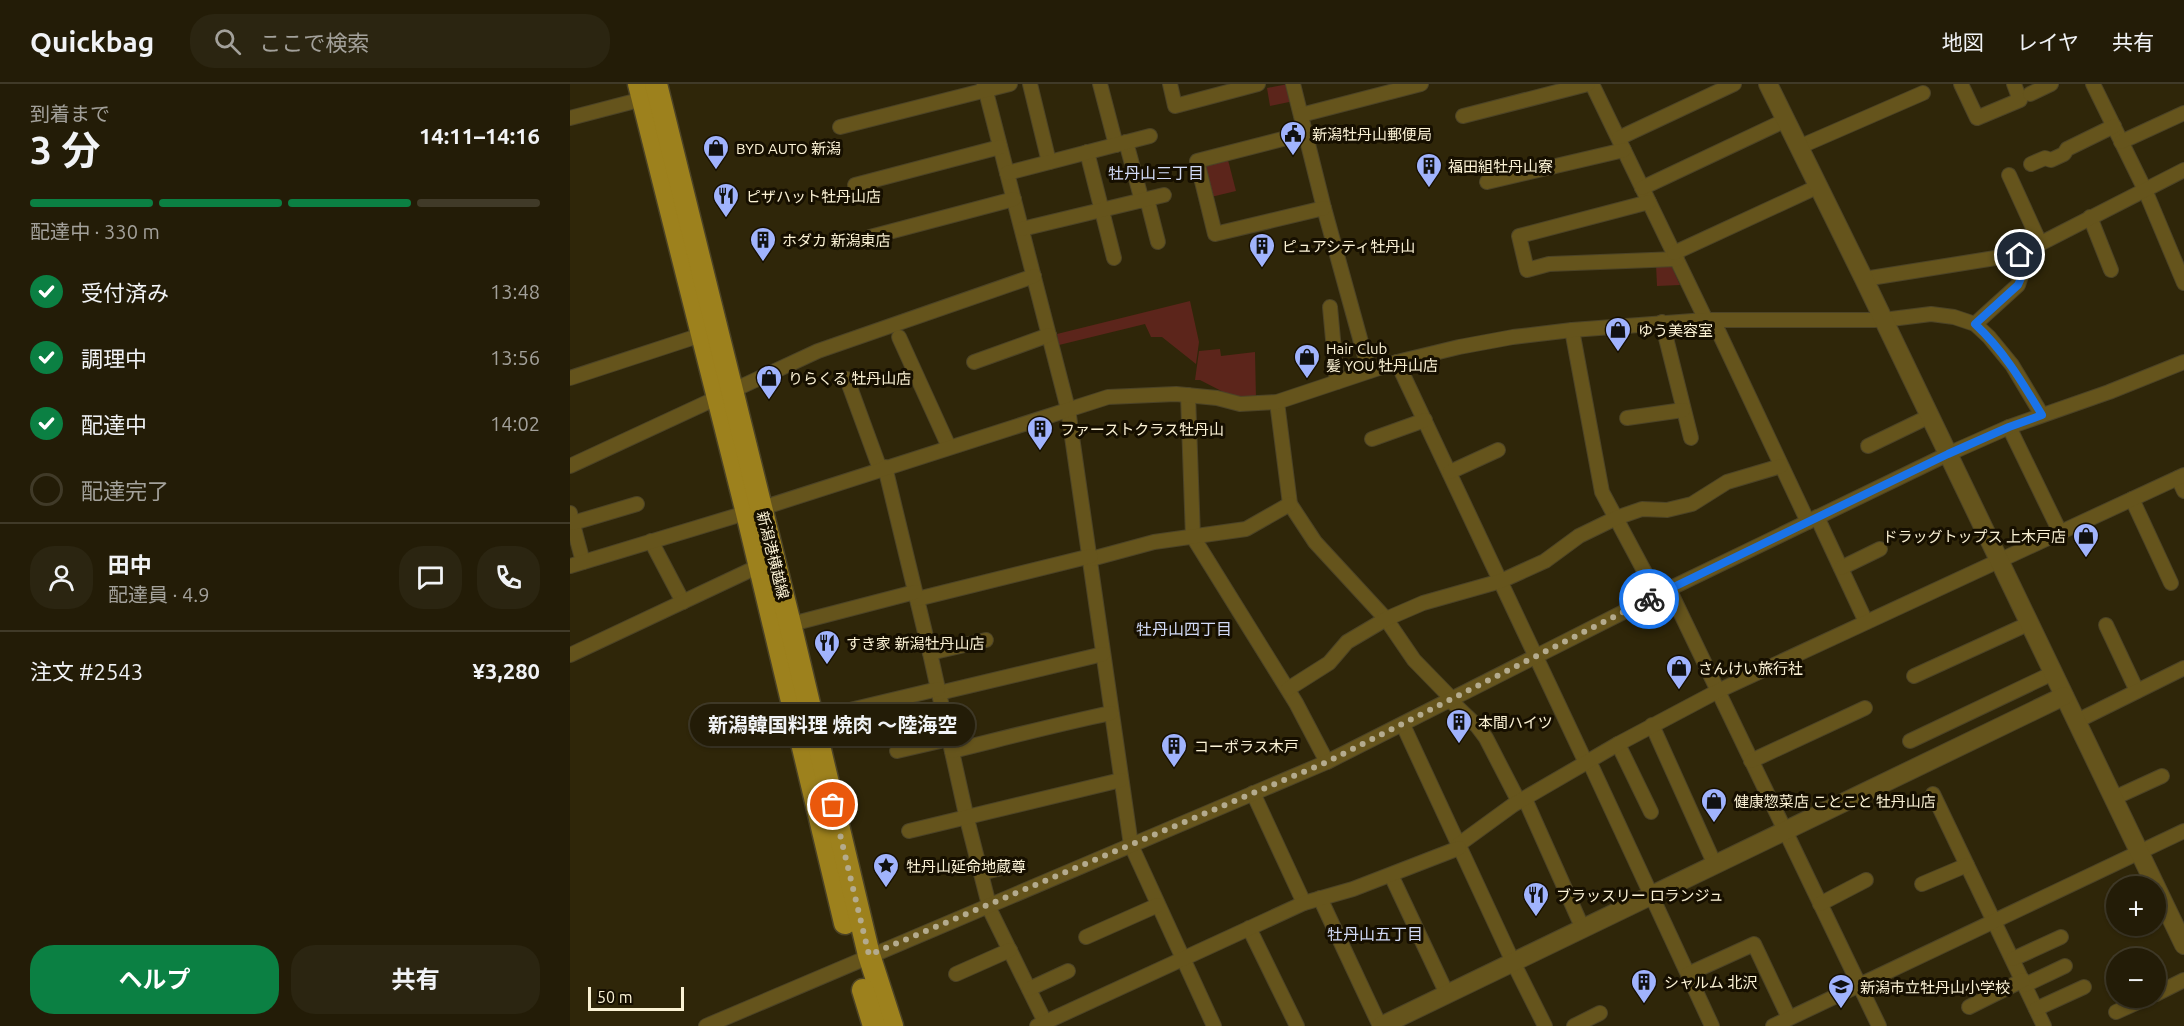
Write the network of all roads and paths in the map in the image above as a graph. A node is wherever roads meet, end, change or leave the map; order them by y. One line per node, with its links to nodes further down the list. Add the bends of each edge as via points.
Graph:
1 (1010, 84): 15 (street)
2 (1030, 84): 34 (street)
3 (1100, 84): 29 (street)
4 (1170, 84): 5 (street, via 1175,106)
5 (1258, 84)
6 (1293, 84): 20 (street)
7 (1421, 84): 20 (street)
8 (1590, 84): 21 (street); 30 (street)
9 (1734, 84): 30 (street)
10 (1768, 84): 23 (street)
11 (2014, 84): 13 (street, via 2020,100 1977,118)
12 (2051, 84): 18 (street)
13 (1963, 85)
14 (2098, 86): 24 (street)
15 (984, 87): 25 (street); 31 (street)
16 (646, 89): 22 (street); 68 (main road, 新潟港横越線); 78 (main road, 新潟港横越線)
17 (1923, 93): 32 (street)
18 (2030, 94)
19 (2184, 113): 28 (street)
20 (1301, 115): 26 (street)
21 (1463, 116)
22 (570, 118)
23 (1786, 120): 32 (street); 42 (street)
24 (2114, 126): 28 (street); 35 (street, via 2051,160 2045,158)
25 (840, 127)
26 (1306, 133): 48 (street); 48 (street, via 1197,161 1215,234)
27 (1150, 136): 29 (street)
28 (2121, 142): 43 (street)
29 (1121, 143): 33 (street); 46 (street)
30 (1621, 144): 39 (street); 42 (street)
31 (1000, 147): 37 (street); 40 (street)
32 (1799, 147): 41 (street)
33 (1087, 152): 34 (street); 49 (street)
34 (1049, 162): 37 (street)
35 (2031, 164)
36 (2184, 170): 43 (street)
37 (1007, 173): 45 (street)
38 (2009, 175): 54 (street)
39 (1486, 182)
40 (855, 185)
41 (1819, 186): 56 (street); 60 (street)
42 (1642, 188): 47 (street)
43 (2145, 190): 50 (street); 61 (street)
44 (1164, 195): 46 (street)
45 (1014, 199): 51 (street); 52 (street)
46 (1144, 200): 49 (street); 53 (street)
47 (1649, 202): 56 (street); 56 (street, via 1519,236 1527,270 1549,264)
48 (1324, 208): 74 (street)
49 (1102, 210): 51 (street); 57 (street)
50 (2090, 217): 54 (street); 58 (street)
51 (1022, 229): 59 (street)
52 (870, 237)
53 (1158, 242)
54 (2040, 243): 55 (street)
55 (2020, 255): 60 (street); 66 (street, via 2022,276 2018,285)
56 (1675, 256): 63 (street)
57 (1114, 258)
58 (2111, 270)
59 (1034, 276): 69 (street); 78 (street, via 818,351)
60 (1864, 279): 64 (street)
61 (2184, 283)
62 (1330, 307): 77 (street)
63 (1710, 320): 64 (street); 65 (street); 95 (street)
64 (1883, 320): 66 (street, via 1931,314); 84 (street)
65 (1662, 322): 67 (street); 82 (street)
66 (1975, 324): 83 (street, via 2012,365)
67 (1572, 330): 72 (street, via 1513,337); 105 (street, via 1602,492)
68 (701, 335): 75 (street); 78 (main road, 新潟港横越線)
69 (1049, 335): 71 (street); 81 (street)
70 (899, 336): 91 (street)
71 (974, 362)
72 (1397, 362): 74 (street); 86 (street)
73 (2184, 362): 83 (street)
74 (1369, 371): 77 (street)
75 (570, 378)
76 (847, 379): 96 (street)
77 (1337, 382): 80 (street)
78 (725, 395): 94 (street); 103 (main road, 新潟港横越線)
79 (1188, 395): 80 (street, via 1240,404); 81 (street, via 1108,397); 108 (street)
80 (1277, 402): 102 (street)
81 (1068, 409): 91 (street); 111 (street)
82 (1683, 410): 85 (street); 88 (street)
83 (2042, 415): 87 (street)
84 (1930, 416): 90 (street); 93 (street)
85 (1627, 418)
86 (1425, 420): 89 (street); 97 (street)
87 (2009, 427): 93 (street); 107 (street)
88 (1690, 438)
89 (1372, 439)
90 (1868, 446)
91 (949, 447): 96 (street)
92 (1498, 450): 97 (street)
93 (1948, 454): 106 (street); 112 (street)
94 (570, 466)
95 (1781, 466): 105 (street, via 1727,482 1692,504 1667,510 1642,509); 106 (street)
96 (882, 468): 103 (street); 119 (street)
97 (1450, 472): 116 (street)
98 (2181, 476): 99 (street); 100 (street)
99 (2184, 491)
100 (2132, 499): 107 (street); 117 (street)
101 (637, 504): 104 (street)
102 (1290, 504): 108 (street, via 1246,530); 121 (street, via 1315,542)
103 (754, 511): 109 (street); 114 (main road, 新潟港横越線); 125 (main road, 新潟港横越線)
104 (571, 518): 113 (street)
105 (1616, 518): 116 (street, via 1579,536 1545,561); 118 (street)
106 (1812, 519): 115 (street); 118 (street)
107 (2060, 532): 112 (street)
108 (1193, 537): 111 (street); 134 (street)
109 (651, 541): 113 (street); 120 (street)
110 (1880, 549): 115 (street)
111 (1091, 557): 119 (street); 128 (street)
112 (2000, 559): 122 (street); 123 (street)
113 (576, 564)
114 (759, 566): 120 (street); 125 (main road, 新潟港横越線)
115 (1840, 568): 122 (street)
116 (1501, 581): 121 (street, via 1423,603); 130 (street)
117 (2171, 583)
118 (1663, 592): 130 (street); 136 (street)
119 (916, 596): 125 (street); 127 (street)
120 (683, 602): 129 (street)
121 (1386, 619): 134 (street, via 1347,642 1329,663); 139 (street, via 1414,660)
122 (1866, 622): 136 (street)
123 (2030, 623): 132 (street); 133 (street)
124 (2106, 625): 137 (street)
125 (782, 627): 142 (main road, 新潟港横越線)
126 (986, 640): 127 (street)
127 (930, 653): 135 (street)
128 (1103, 654): 135 (street); 141 (street)
129 (570, 655)
130 (1535, 656): 139 (street); 152 (street)
131 (2184, 668): 137 (street)
132 (2053, 673): 138 (street); 146 (street)
133 (1914, 676)
134 (1288, 689): 151 (street)
135 (939, 691): 142 (street); 148 (street)
136 (1718, 691): 145 (street); 150 (street)
137 (2138, 691): 143 (street)
138 (2064, 696): 143 (street); 162 (street)
139 (1450, 700): 144 (street); 158 (street, via 1486,738)
140 (1865, 708): 150 (street)
141 (1111, 713): 148 (street, via 1032,732); 154 (street)
142 (805, 721): 188 (main road, 新潟港横越線)
143 (2077, 721): 157 (street)
144 (1402, 725): 151 (street); 165 (street)
145 (1652, 725): 147 (street); 167 (street)
146 (1910, 741)
147 (1618, 744): 152 (street); 159 (street)
148 (951, 745): 149 (street); 160 (street)
149 (897, 751)
150 (1752, 761): 162 (street)
151 (1327, 762): 155 (street)
152 (1587, 762): 158 (street); 174 (street)
153 (2162, 776): 157 (street)
154 (1121, 780): 160 (street); 164 (street)
155 (1253, 793): 164 (street); 176 (street)
156 (1933, 794): 168 (street)
157 (2114, 798): 166 (street)
158 (1522, 800): 165 (street); 182 (street)
159 (1651, 812)
160 (967, 819): 161 (street); 170 (street)
161 (909, 831)
162 (1785, 831): 167 (street); 177 (street)
163 (2184, 831): 166 (street)
164 (1131, 845): 178 (street); 179 (street)
165 (1459, 846): 171 (street); 190 (street)
166 (2139, 852): 180 (street); 185 (street)
167 (1715, 865): 174 (street)
168 (1967, 865): 173 (street); 180 (street)
169 (1009, 866): 170 (street)
170 (981, 873): 178 (street)
171 (1391, 875): 175 (street); 201 (street)
172 (1866, 880): 177 (street)
173 (1922, 884)
174 (1650, 896): 182 (street); 194 (street)
175 (1320, 898): 176 (street); 214 (street)
176 (1304, 903): 181 (street)
177 (1820, 904): 197 (street)
178 (988, 905): 186 (street); 188 (street)
179 (1158, 905): 184 (street); 187 (street)
180 (1994, 920): 189 (street); 197 (street)
181 (1249, 928): 187 (street); 213 (street)
182 (1583, 928): 190 (street)
183 (2061, 937): 189 (street)
184 (1086, 938)
185 (2184, 945)
186 (1010, 950): 193 (street); 200 (street)
187 (1182, 958): 208 (street); 212 (street)
188 (862, 959): 209 (street); 210 (main road, 新潟港横越線); 211 (main road, 新潟港横越線)
189 (2013, 959): 196 (street)
190 (1513, 962): 201 (street); 215 (street)
191 (2065, 966): 196 (street)
192 (1068, 971): 200 (street)
193 (956, 974)
194 (1688, 974): 207 (street, via 1754,944); 217 (street)
195 (2184, 980): 199 (street)
196 (2024, 982): 202 (street); 204 (street)
197 (1859, 984): 207 (street); 219 (street)
198 (2084, 987): 204 (street)
199 (2166, 989)
200 (1029, 990): 208 (street)
201 (1447, 994): 214 (street)
202 (1969, 1007)
203 (2125, 1008): 205 (street)
204 (2036, 1009): 220 (street)
205 (2116, 1012)
206 (1600, 1013): 216 (street)
207 (1789, 1018): 218 (street)
208 (1041, 1024)
209 (709, 1025)
210 (874, 1026)
211 (891, 1026)
212 (1214, 1026)
213 (1297, 1026)
214 (1381, 1026)
215 (1545, 1026)
216 (1574, 1026)
217 (1712, 1026)
218 (1773, 1026)
219 (1879, 1026)
220 (2044, 1026)

